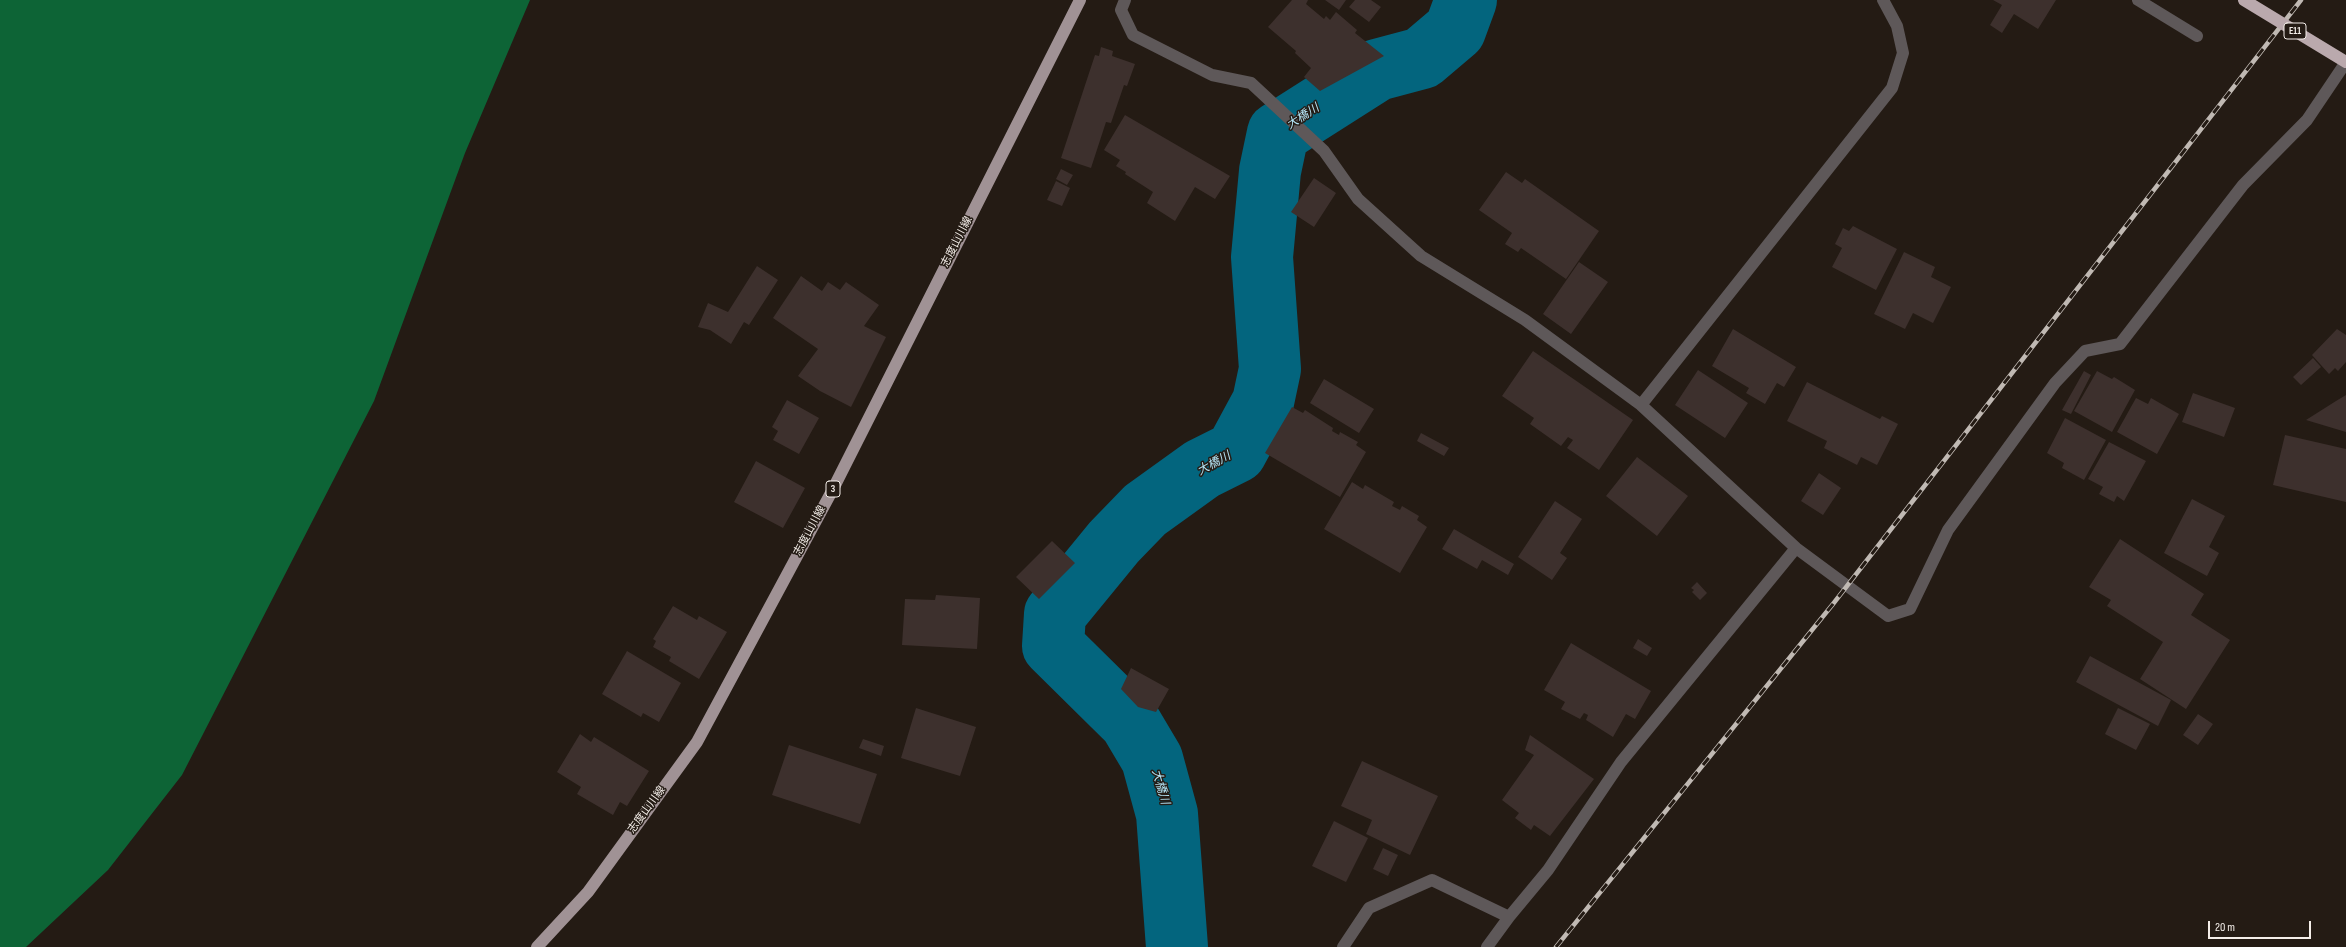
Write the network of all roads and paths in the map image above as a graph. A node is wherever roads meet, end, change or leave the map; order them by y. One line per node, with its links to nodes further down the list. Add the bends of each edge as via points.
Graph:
1 (1080, 0): 11 (main road, 志度山川線 / 3, via 832,491 696,742 588,892)
2 (1125, 0): 8 (street, via 1121,10 1133,35 1212,75 1250,84 1324,151 1358,199 1421,256 1525,320)
3 (1883, 0): 8 (street, via 1897,26 1903,53 1892,88)
4 (2138, 0): 6 (street)
5 (2244, 0): 7 (highway, E11, bridge)
6 (2197, 36)
7 (2346, 62): 9 (street, via 2307,120 2243,185 2120,344 2085,352 2055,383 1948,530 1910,609 1888,616)
8 (1641, 405): 9 (street)
9 (1796, 548): 10 (street, via 1621,762 1548,870)
10 (1509, 917): 12 (street, via 1432,880 1369,908); 13 (street)
11 (537, 947)
12 (1343, 947)
13 (1486, 947)

